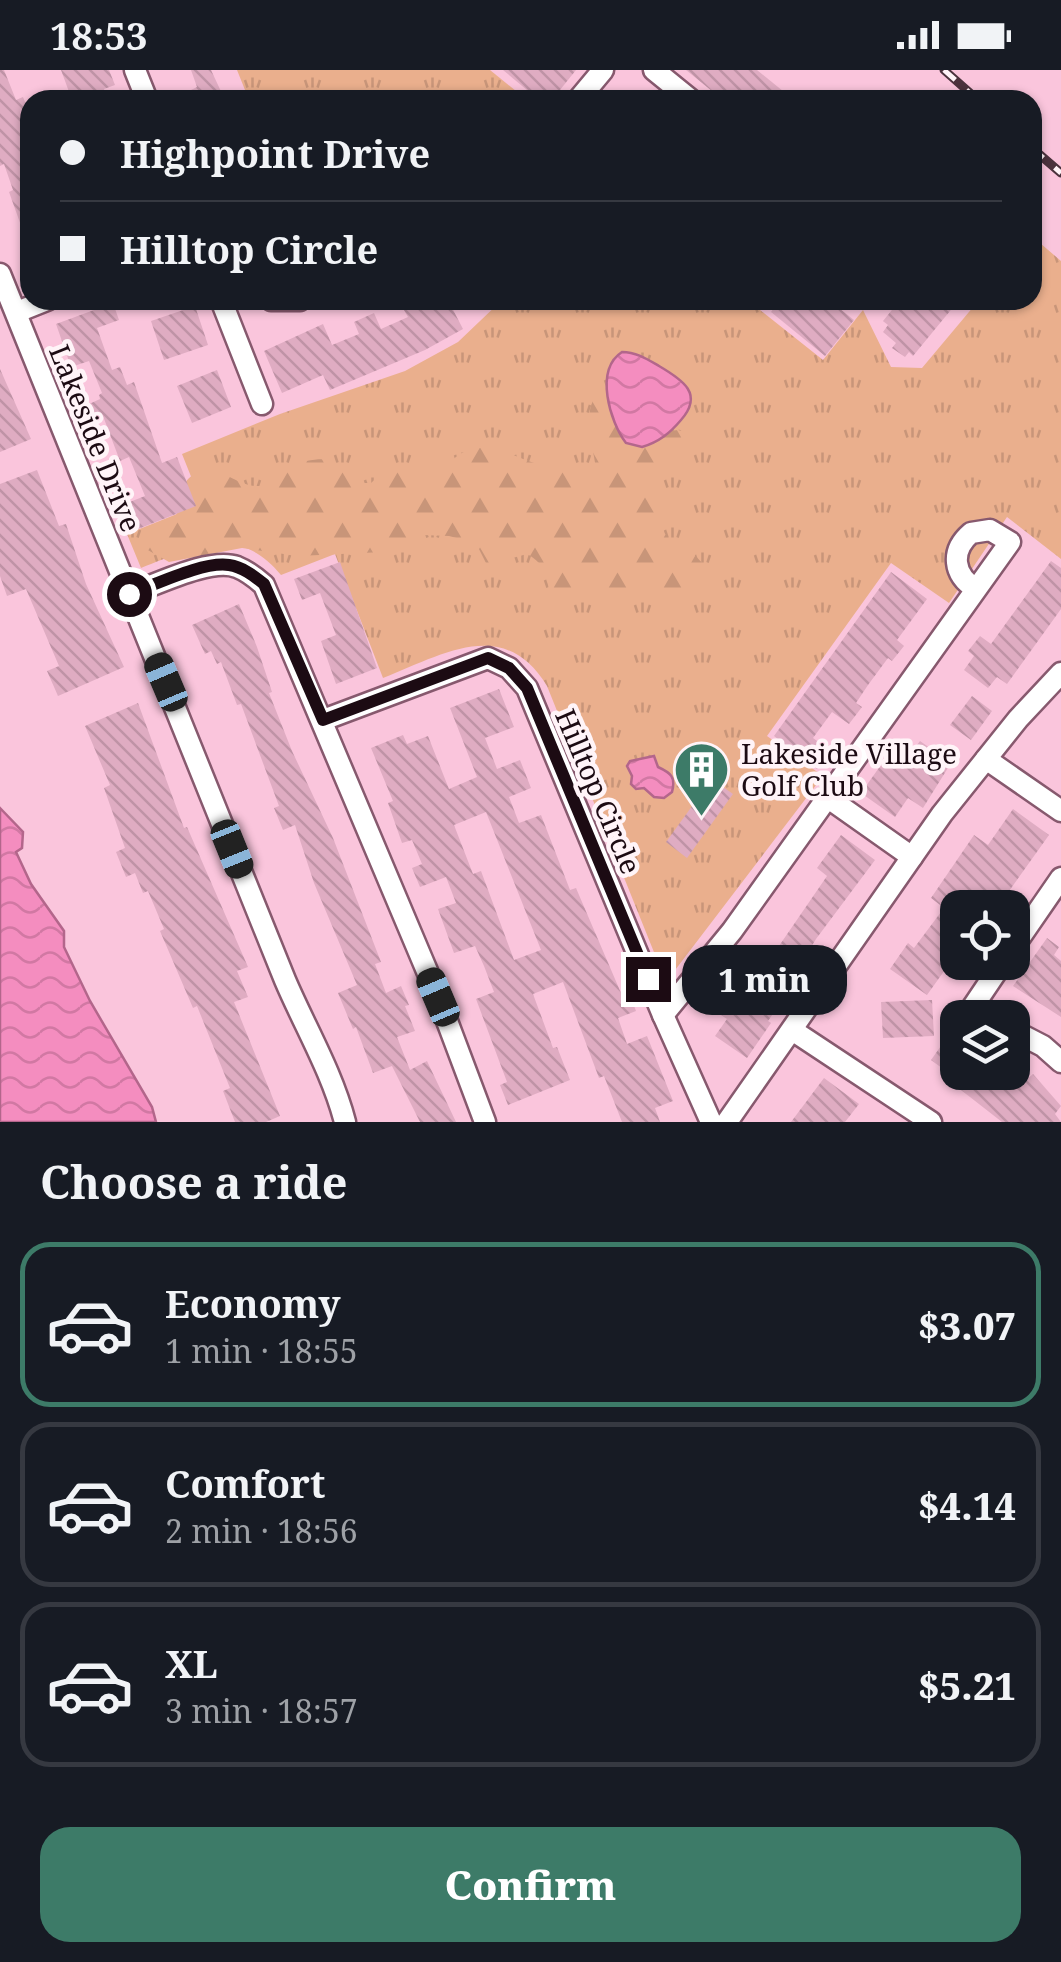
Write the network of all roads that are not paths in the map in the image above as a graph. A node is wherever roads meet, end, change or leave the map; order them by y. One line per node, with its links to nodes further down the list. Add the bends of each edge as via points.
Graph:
1 (603, 70): 3 (street)
2 (654, 70): 4 (street)
3 (586, 90)
4 (679, 90)
5 (0, 274): 8 (street, Lakeside Drive)
6 (22, 310): 8 (street)
7 (225, 310): 9 (street)
8 (17, 312): 11 (street, Lakeside Drive)
9 (262, 404)
10 (976, 589): 15 (street)
11 (129, 594): 13 (street, via 224,564 251,574 264,584); 25 (street, Lakeside Drive, via 284,980 336,1086)
12 (1061, 673): 14 (street)
13 (323, 720): 20 (street, Hilltop Circle, via 488,658 509,668 527,688); 26 (street)
14 (986, 760): 16 (street); 17 (street)
15 (827, 797): 17 (street); 20 (street)
16 (1061, 810)
17 (912, 858): 21 (street)
18 (1061, 878): 19 (street)
19 (1030, 923)
20 (663, 1015): 27 (street, Hilltop Circle)
21 (792, 1030): 24 (street); 28 (street)
22 (1030, 1039): 23 (street)
23 (1061, 1062)
24 (904, 1114): 29 (street)
25 (345, 1122)
26 (485, 1122)
27 (711, 1122)
28 (727, 1122)
29 (931, 1122)

